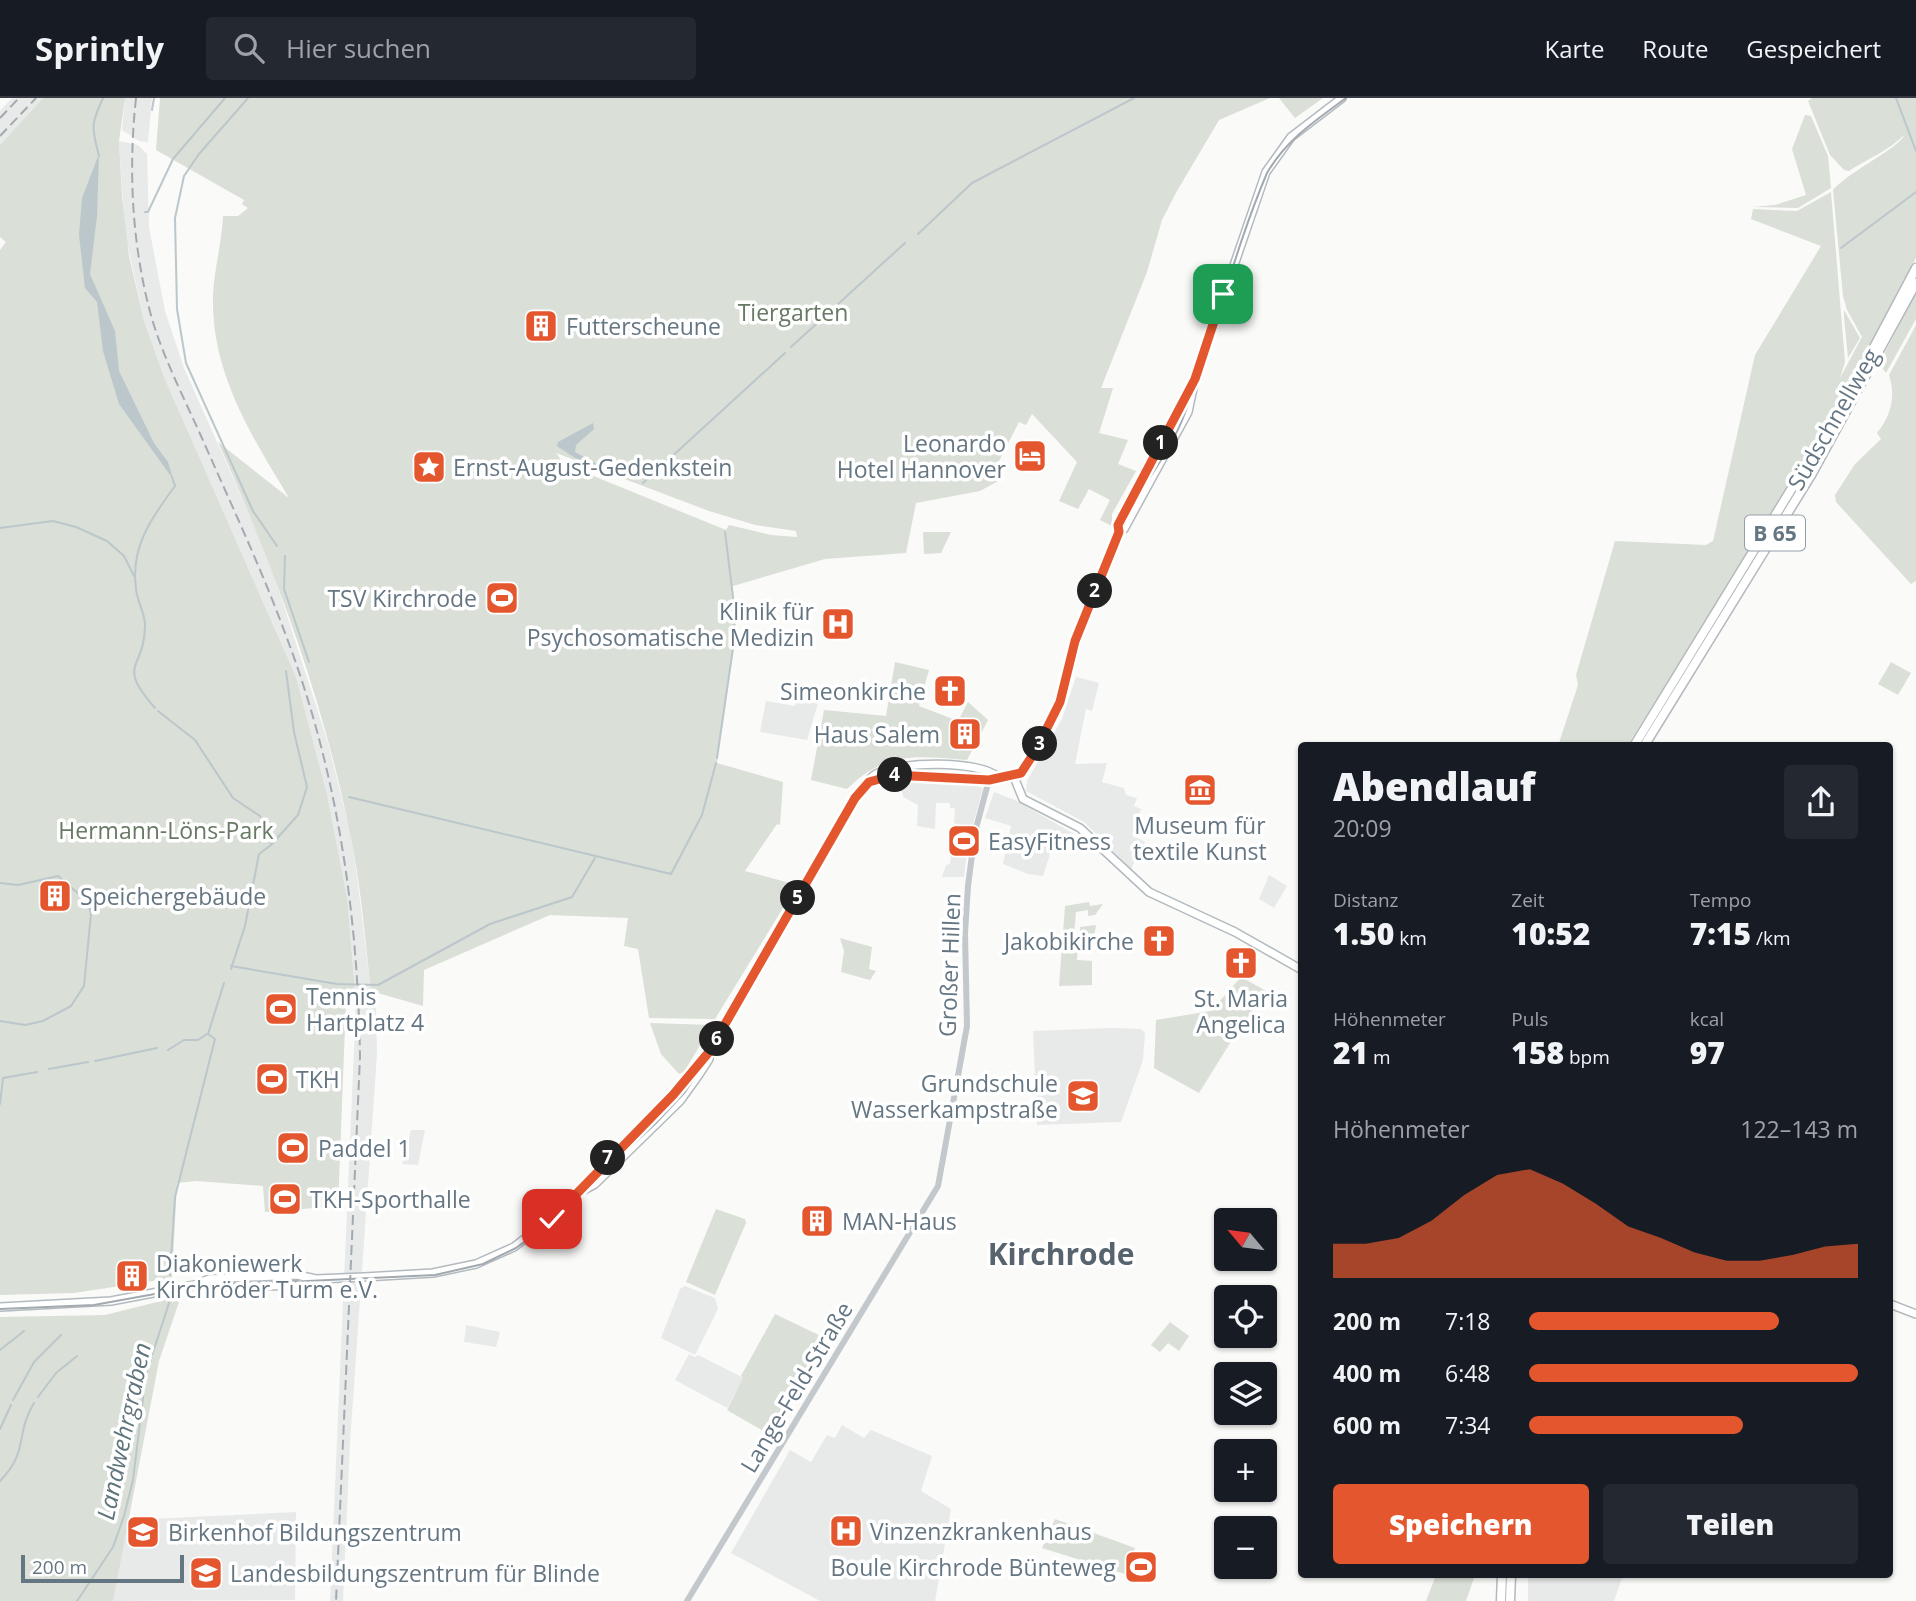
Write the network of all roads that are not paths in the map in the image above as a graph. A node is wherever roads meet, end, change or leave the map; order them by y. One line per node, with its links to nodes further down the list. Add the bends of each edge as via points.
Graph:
1 (1342, 98): 10 (main road, via 1292,137 1266,172 1195,379 1188,412 1119,532 1075,641 1055,712 1028,764)
2 (1916, 268): 4 (highway, Südschnellweg / B 65)
3 (1916, 283): 4 (highway, Südschnellweg / B 65)
4 (1880, 346): 5 (highway, Südschnellweg / B 65)
5 (1658, 713): 6 (highway, Südschnellweg / B 65); 7 (highway, Südschnellweg / B 65)
6 (1637, 742)
7 (1646, 742)
8 (990, 771): 9 (main road); 11 (street, Großer Hillen); 12 (main road, via 901,766 876,774)
9 (998, 777): 10 (main road); 11 (main road)
10 (1014, 777): 13 (main road, via 1023,799 1080,828 1149,892)
11 (989, 780): 12 (main road, via 900,774); 18 (street, Großer Hillen, via 969,878 967,1026)
12 (869, 782): 14 (main road, via 855,798)
13 (1298, 968)
14 (709, 1052): 15 (main road); 16 (main road)
15 (680, 1087): 16 (main road); 17 (main road)
16 (687, 1093): 17 (main road, via 595,1184)
17 (580, 1192): 20 (main road, via 526,1240 476,1264 433,1273 316,1279 294,1285 195,1285 85,1305)
18 (935, 1192): 24 (street, Lange-Feld-Straße)
19 (1893, 1305): 21 (main road)
20 (0, 1307)
21 (1916, 1314)
22 (1502, 1578): 25 (highway)
23 (1511, 1578): 26 (highway)
24 (687, 1601)
25 (1501, 1601)
26 (1510, 1601)

